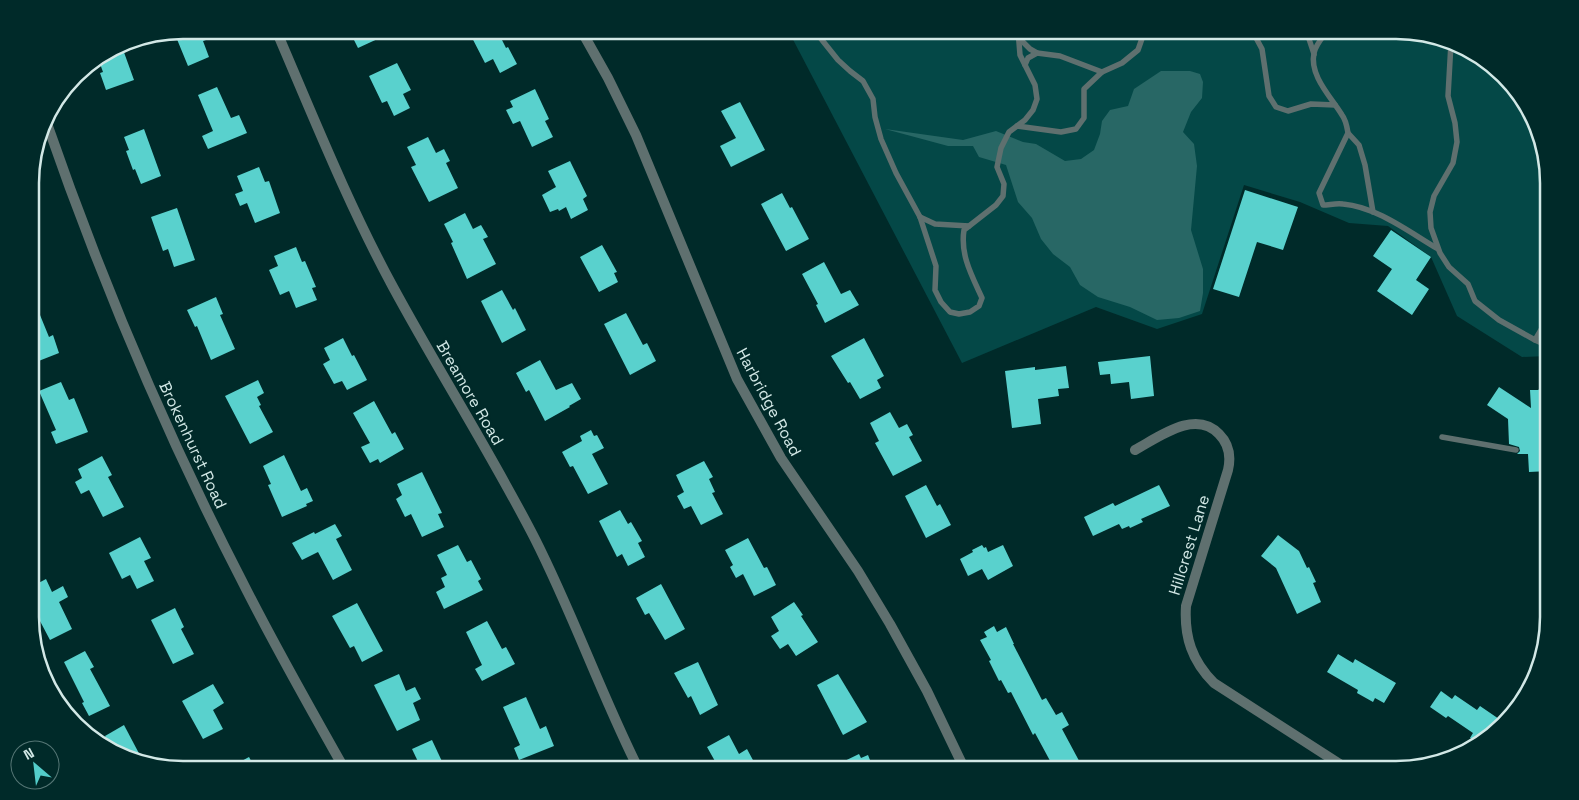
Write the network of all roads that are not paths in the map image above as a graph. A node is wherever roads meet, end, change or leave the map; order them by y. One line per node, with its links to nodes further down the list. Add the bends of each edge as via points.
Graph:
1 (280, 39): 30 (street, Breamore Road, via 366,236 531,531)
2 (586, 39): 31 (street, Harbridge Road, via 636,135 737,379 781,458 894,632 930,696)
3 (821, 39): 20 (lane, via 838,60 863,80 873,100 881,139)
4 (1018, 39): 13 (lane)
5 (1019, 39): 11 (lane)
6 (1141, 39): 14 (lane, via 1138,50 1122,63)
7 (1257, 39): 15 (lane, via 1262,49 1269,96 1276,107 1288,110 1311,104)
8 (1309, 39): 12 (lane)
9 (1321, 39): 12 (lane)
10 (1451, 50): 22 (lane, via 1448,96 1457,142 1453,163 1434,196 1430,212 1431,228)
11 (1037, 53): 13 (lane, via 1028,58); 14 (lane, via 1060,56)
12 (1314, 54): 15 (lane, via 1315,69 1322,87)
13 (1025, 65): 16 (lane, via 1035,85 1037,99 1033,110)
14 (1102, 72): 16 (lane, via 1084,89 1084,118 1076,129 1061,132)
15 (1334, 105): 18 (lane, via 1343,116)
16 (1017, 126): 21 (lane, via 1009,132 1001,148 997,168 1004,184 1003,196)
17 (49, 130): 29 (street, Brokenhurst Road, via 107,286 169,430 241,580)
18 (1348, 133): 19 (lane, via 1359,146); 19 (lane, via 1319,193 1323,205 1341,203)
19 (1373, 212): 22 (lane)
20 (920, 217): 21 (lane, via 935,224); 21 (lane, via 936,266 935,290 940,302 950,312 959,314 979,306 982,298 965,256 964,230)
21 (969, 226)
22 (1439, 249): 24 (lane, via 1449,267 1468,284 1475,301 1499,320)
23 (1540, 332): 24 (lane)
24 (1535, 340): 25 (lane)
25 (1540, 342)
26 (1442, 437): 28 (lane)
27 (1135, 450): 32 (street, Hillcrest Lane, via 1178,427 1191,424 1211,427 1226,442 1228,470 1186,606 1185,627 1190,648 1214,683)
28 (1516, 450)
29 (340, 761)
30 (634, 761)
31 (961, 761)
32 (1335, 761)

